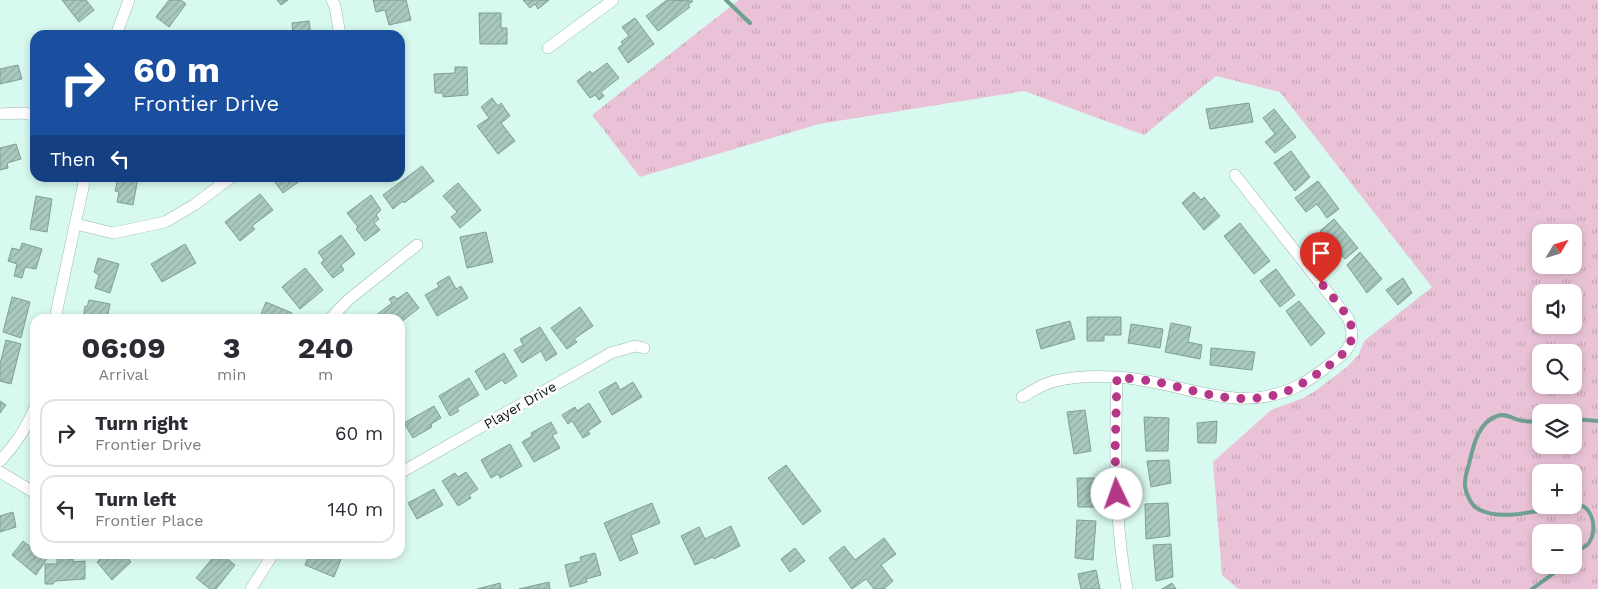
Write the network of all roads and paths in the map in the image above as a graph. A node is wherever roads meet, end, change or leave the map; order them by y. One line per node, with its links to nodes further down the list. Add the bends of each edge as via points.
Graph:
1 (332, 0): 5 (street)
2 (613, 0): 6 (street)
3 (127, 1): 4 (street)
4 (118, 30)
5 (339, 30)
6 (548, 48)
7 (0, 114): 8 (street)
8 (30, 114)
9 (1235, 174): 17 (street, via 1346,314 1353,331 1349,348 1300,385 1259,398 1226,398)
10 (84, 182): 12 (street)
11 (225, 182): 12 (street, via 165,222 113,233)
12 (76, 224): 14 (street)
13 (417, 245): 15 (street)
14 (56, 314)
15 (335, 314)
16 (644, 348): 21 (street, Player Drive, via 635,346 611,353)
17 (1117, 377): 18 (street, via 1059,380); 26 (street, via 1115,455 1120,553)
18 (1022, 397)
19 (30, 419): 20 (street, via 11,450)
20 (0, 461)
21 (405, 470)
22 (0, 472): 23 (street)
23 (30, 490)
24 (270, 559): 25 (street)
25 (251, 589)
26 (1127, 589)

